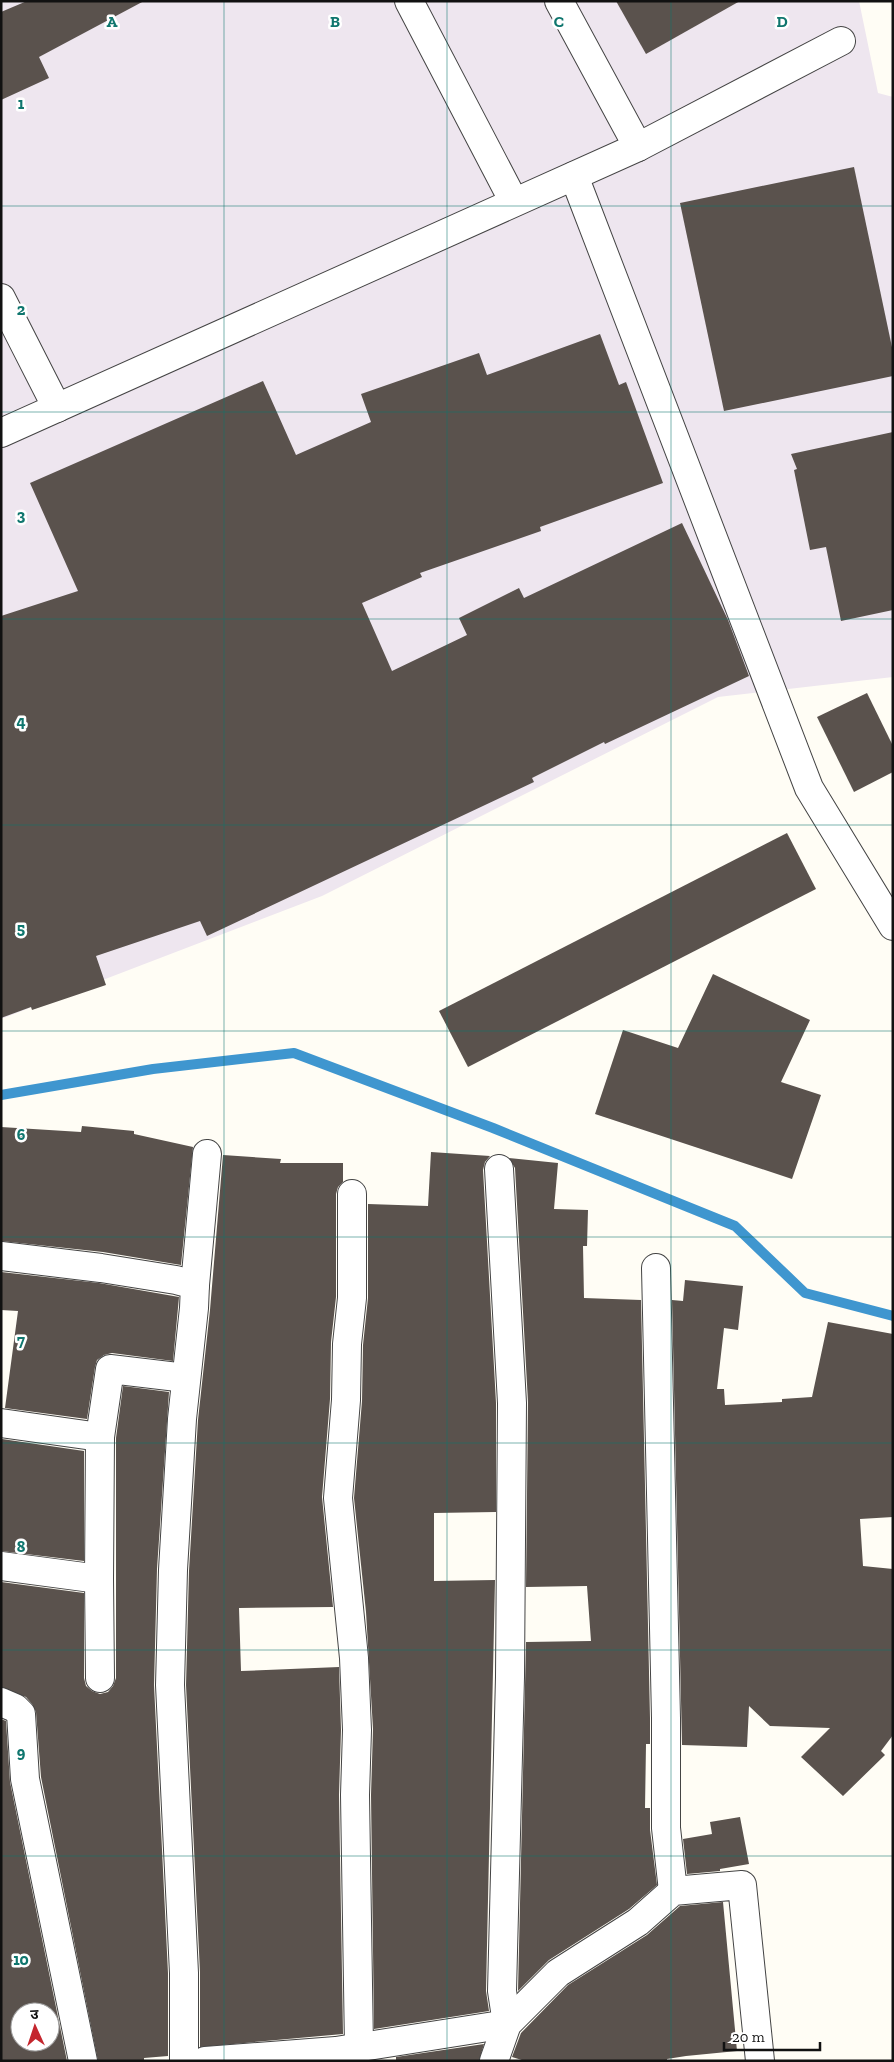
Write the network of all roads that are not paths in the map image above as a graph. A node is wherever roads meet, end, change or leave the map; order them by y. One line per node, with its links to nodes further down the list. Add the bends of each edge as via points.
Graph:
1 (410, 1): 6 (street)
2 (559, 1): 4 (street)
3 (842, 41): 4 (street)
4 (638, 147): 5 (street)
5 (574, 176): 6 (street); 10 (street, via 809,788)
6 (514, 202): 8 (street)
7 (1, 298): 8 (street)
8 (57, 408): 9 (street)
9 (1, 433)
10 (893, 926)
11 (207, 1154): 16 (street)
12 (499, 1169): 25 (street, via 512,1404 510,1677 502,1991)
13 (352, 1194): 26 (street, via 352,1298 338,1498 357,1721)
14 (1, 1256): 16 (street, via 101,1268)
15 (656, 1268): 24 (street, via 666,1828)
16 (195, 1285): 17 (street)
17 (186, 1378): 19 (street, via 110,1369); 28 (street, via 173,1570 170,1685 184,1973)
18 (1, 1423): 19 (street)
19 (100, 1437): 21 (street)
20 (1, 1566): 21 (street)
21 (99, 1579): 22 (street)
22 (100, 1678)
23 (1, 1702): 27 (street, via 21,1714 25,1779)
24 (673, 1891): 25 (street, via 638,1922 558,1973); 31 (street, via 742,1884)
25 (508, 2024): 26 (street); 30 (street)
26 (344, 2053): 29 (street)
27 (83, 2061)
28 (184, 2061)
29 (205, 2061)
30 (494, 2061)
31 (760, 2061)

